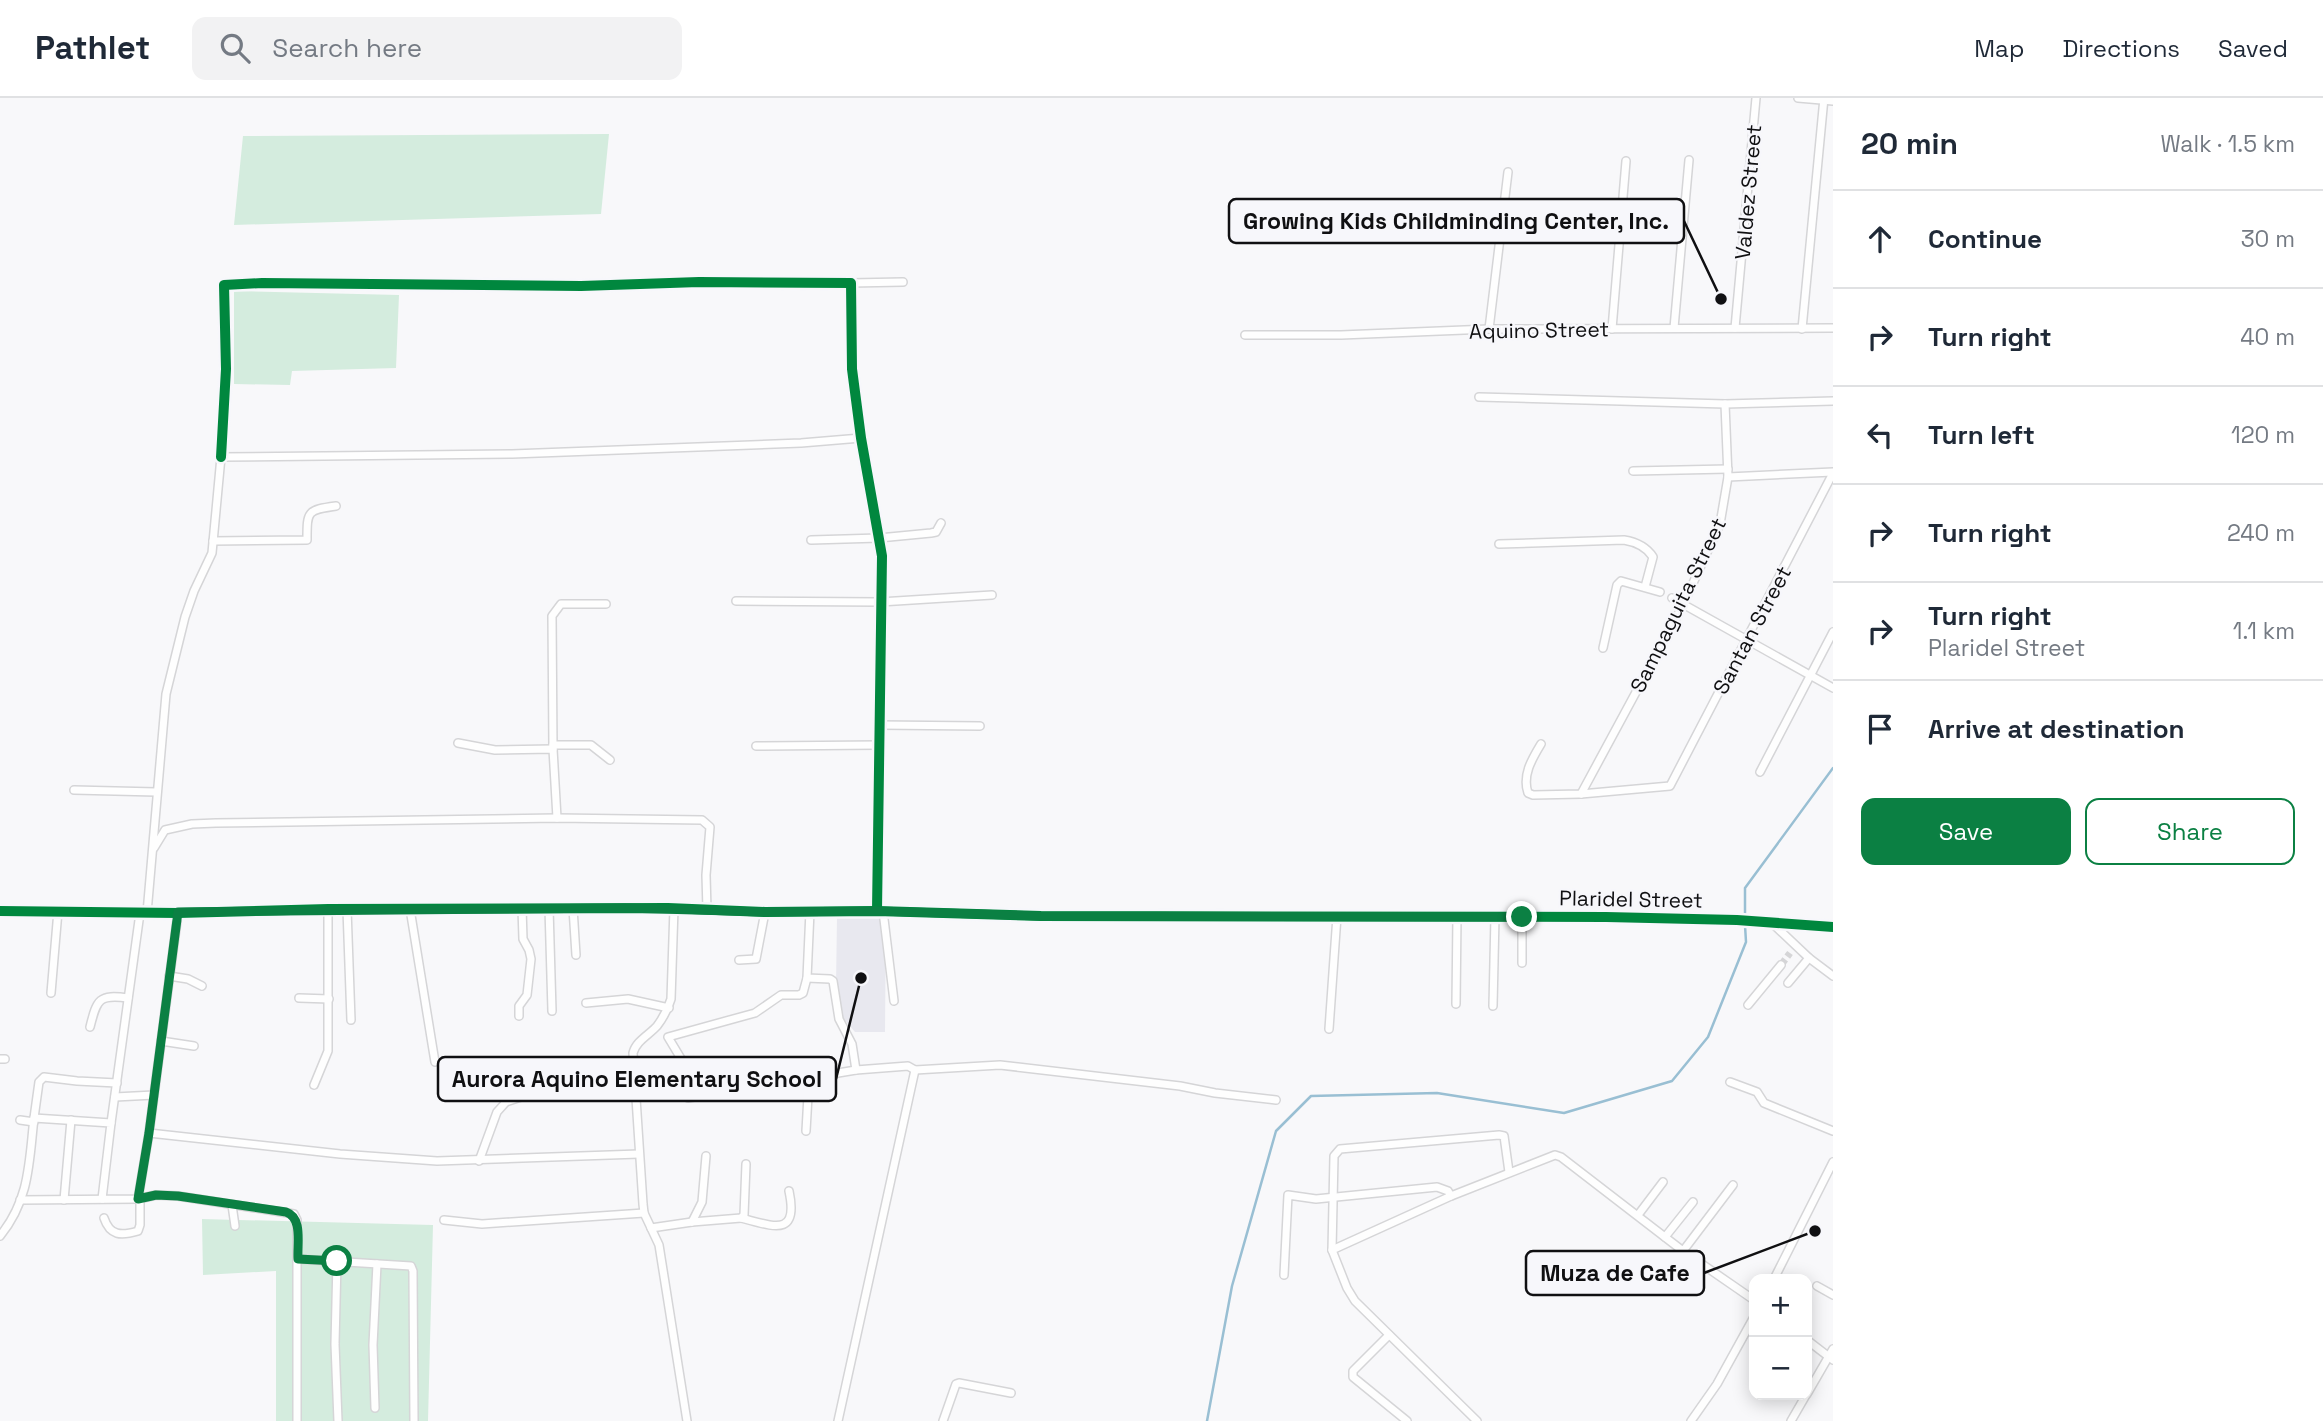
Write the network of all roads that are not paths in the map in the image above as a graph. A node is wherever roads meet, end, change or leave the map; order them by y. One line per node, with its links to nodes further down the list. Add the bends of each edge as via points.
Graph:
1 (1756, 98): 14 (street, Valdez Street)
2 (1798, 98): 3 (street)
3 (1824, 99): 4 (street); 17 (street)
4 (1833, 101)
5 (1689, 160): 13 (street)
6 (1626, 161): 16 (street)
7 (1508, 172): 8 (street)
8 (1503, 212): 9 (street); 12 (street)
9 (1542, 216)
10 (903, 282): 11 (street)
11 (851, 284): 22 (street, via 852,369); 23 (street, via 224,285)
12 (1489, 328): 16 (street, Aquino Street); 18 (street, Aquino Street)
13 (1674, 328): 14 (street, Aquino Street); 16 (street, Aquino Street)
14 (1735, 328): 17 (street, Aquino Street)
15 (1833, 328): 17 (street, Aquino Street)
16 (1612, 329)
17 (1802, 329)
18 (1245, 335)
19 (1479, 397): 21 (street)
20 (1833, 401): 21 (street)
21 (1725, 404): 25 (street, Sampaguita Street)
22 (861, 438): 23 (street, via 512,454); 29 (street)
23 (221, 457): 31 (street)
24 (1633, 471): 25 (street)
25 (1728, 473): 26 (street); 40 (street, Sampaguita Street, via 1720,524)
26 (1833, 473): 42 (street, Santan Street)
27 (336, 506): 31 (street, via 310,512 306,540)
28 (941, 523): 29 (street, via 931,533)
29 (879, 538): 30 (street); 38 (street)
30 (811, 540)
31 (214, 541): 56 (street, via 185,617 166,694)
32 (1499, 544): 33 (street, via 1635,542 1653,556)
33 (1645, 587): 34 (street); 43 (street, via 1621,581 1617,585)
34 (1660, 592)
35 (992, 595): 38 (street)
36 (1672, 598): 40 (street)
37 (736, 601): 38 (street)
38 (880, 602): 46 (street)
39 (606, 604): 52 (street, via 561,604 552,616)
40 (1683, 605): 42 (street); 57 (street, Sampaguita Street)
41 (1833, 632): 44 (street)
42 (1747, 640): 44 (street); 57 (street, Santan Street, via 1670,786)
43 (1603, 648)
44 (1811, 675): 45 (street); 54 (street)
45 (1833, 688)
46 (879, 725): 47 (street); 50 (street)
47 (980, 726)
48 (458, 743): 52 (street, via 495,750)
49 (1541, 744): 57 (street, via 1528,765 1528,793)
50 (879, 745): 51 (street); 73 (street)
51 (756, 746)
52 (553, 747): 53 (street, via 591,745); 59 (street)
53 (610, 760)
54 (1760, 772)
55 (74, 790): 56 (street)
56 (156, 792): 58 (street)
57 (1581, 794)
58 (155, 808): 60 (street); 61 (street)
59 (557, 818): 60 (street, via 215,823); 69 (street, via 707,822)
60 (166, 830): 61 (street)
61 (152, 851): 74 (street)
62 (522, 908): 63 (street, Plaridel Street); 68 (street, Plaridel Street); 106 (street, via 523,939 531,959 527,995 519,1006)
63 (549, 908): 64 (street, Plaridel Street); 105 (street)
64 (573, 908): 65 (street, Plaridel Street); 85 (street)
65 (674, 908): 69 (street, Plaridel Street); 104 (street)
66 (328, 909): 67 (street, Plaridel Street); 75 (street, Plaridel Street); 98 (street)
67 (346, 909): 68 (street, Plaridel Street); 107 (street)
68 (410, 909): 114 (street)
69 (707, 910): 76 (street, Plaridel Street)
70 (0, 911): 71 (street, Plaridel Street)
71 (58, 911): 74 (street, Plaridel Street); 95 (street)
72 (810, 911): 73 (street, Plaridel Street); 76 (street, Plaridel Street); 92 (street)
73 (883, 911): 77 (street, Plaridel Street); 99 (street)
74 (144, 912): 75 (street, Plaridel Street); 96 (street)
75 (178, 912): 90 (street)
76 (765, 912): 87 (street, via 756,959)
77 (1337, 916): 78 (street, Plaridel Street); 110 (street)
78 (1457, 916): 79 (street, Plaridel Street); 101 (street)
79 (1495, 916): 80 (street, Plaridel Street); 103 (street)
80 (1522, 917): 81 (street, Plaridel Street); 88 (street)
81 (1772, 923): 82 (street, Plaridel Street); 83 (street)
82 (1833, 927)
83 (1796, 946): 84 (street); 86 (street)
84 (1790, 953)
85 (576, 955)
86 (1809, 958): 91 (street); 93 (street)
87 (739, 960)
88 (1522, 963)
89 (1781, 965): 102 (street)
90 (169, 976): 94 (street); 112 (street)
91 (1833, 976)
92 (807, 978): 111 (street, via 799,995 781,995 755,1013); 115 (street, via 833,981 839,1019 850,1037)
93 (1788, 983)
94 (202, 986)
95 (51, 993)
96 (128, 998): 108 (street, via 102,998); 119 (street)
97 (299, 998): 98 (street)
98 (329, 999): 120 (street, via 328,1054)
99 (894, 1001)
100 (586, 1003): 104 (street, via 628,999)
101 (1456, 1004)
102 (1748, 1005)
103 (1493, 1006)
104 (669, 1008): 109 (street)
105 (552, 1011)
106 (519, 1016)
107 (351, 1020)
108 (90, 1027)
109 (656, 1027): 111 (street); 121 (street, via 633,1049)
110 (1329, 1029)
111 (668, 1037): 117 (street, via 683,1062 688,1098)
112 (160, 1041): 113 (street); 122 (street)
113 (194, 1045)
114 (435, 1062)
115 (856, 1070): 116 (street, via 908,1066); 117 (street)
116 (915, 1070): 124 (street, via 1000,1065); 182 (street)
117 (809, 1078): 129 (street)
118 (1730, 1082): 130 (street, via 1757,1092 1764,1103)
119 (117, 1083): 123 (street); 127 (street, via 44,1077 39,1082)
120 (314, 1084)
121 (635, 1089): 132 (street); 134 (street, via 511,1100 497,1112)
122 (154, 1095): 123 (street); 131 (street)
123 (115, 1097): 128 (street)
124 (1276, 1100)
125 (71, 1119): 127 (street); 128 (street); 146 (street)
126 (20, 1120): 127 (street)
127 (34, 1120): 145 (street, via 29,1178)
128 (111, 1123): 143 (street)
129 (806, 1131)
130 (1833, 1131)
131 (149, 1133): 134 (street, via 340,1154); 144 (street)
132 (639, 1154): 134 (street); 149 (street)
133 (706, 1156): 154 (street, via 702,1202)
134 (479, 1161)
135 (1833, 1162): 164 (street)
136 (746, 1164): 152 (street)
137 (1509, 1172): 141 (street); 142 (street, via 1506,1141 1499,1135 1340,1149 1334,1156); 150 (street, via 1555,1155)
138 (1663, 1182): 150 (street)
139 (1733, 1185): 160 (street)
140 (789, 1191): 152 (street, via 793,1208 783,1225)
141 (1451, 1196): 142 (street, via 1437,1187); 159 (street)
142 (1334, 1198): 159 (street); 165 (street, via 1309,1200 1288,1195)
143 (102, 1199): 144 (street); 146 (street)
144 (139, 1199): 148 (street, via 178,1196); 151 (street, via 138,1231 113,1233)
145 (20, 1200): 146 (street); 157 (street, via 12,1222)
146 (64, 1200)
147 (1693, 1202): 158 (street)
148 (232, 1205): 155 (street); 161 (street, via 294,1214)
149 (644, 1213): 153 (street, via 482,1224); 156 (street)
150 (1638, 1215): 158 (street)
151 (104, 1218)
152 (741, 1218): 154 (street)
153 (444, 1220)
154 (692, 1222): 156 (street)
155 (235, 1226)
156 (651, 1228): 181 (street, via 659,1245)
157 (0, 1236)
158 (1665, 1237): 160 (street)
159 (1332, 1250): 170 (street, via 1351,1296)
160 (1683, 1251): 168 (street)
161 (298, 1259): 162 (street); 178 (street)
162 (337, 1261): 163 (street); 179 (street)
163 (377, 1264): 177 (street); 180 (street, via 411,1266 413,1271)
164 (1777, 1274)
165 (1284, 1275)
166 (1817, 1286): 167 (street)
167 (1833, 1295)
168 (1749, 1297)
169 (1749, 1326): 186 (street)
170 (1389, 1335): 184 (street, via 1353,1371 1353,1377); 185 (street)
171 (1812, 1344): 173 (street)
172 (1833, 1349): 173 (street)
173 (1831, 1358): 174 (street)
174 (1812, 1385)
175 (1011, 1394): 183 (street, via 956,1384)
176 (1803, 1400): 187 (street)
177 (375, 1408)
178 (297, 1421)
179 (338, 1421)
180 (414, 1421)
181 (687, 1421)
182 (838, 1421)
183 (943, 1421)
184 (1407, 1421)
185 (1477, 1421)
186 (1691, 1421)
187 (1791, 1421)

